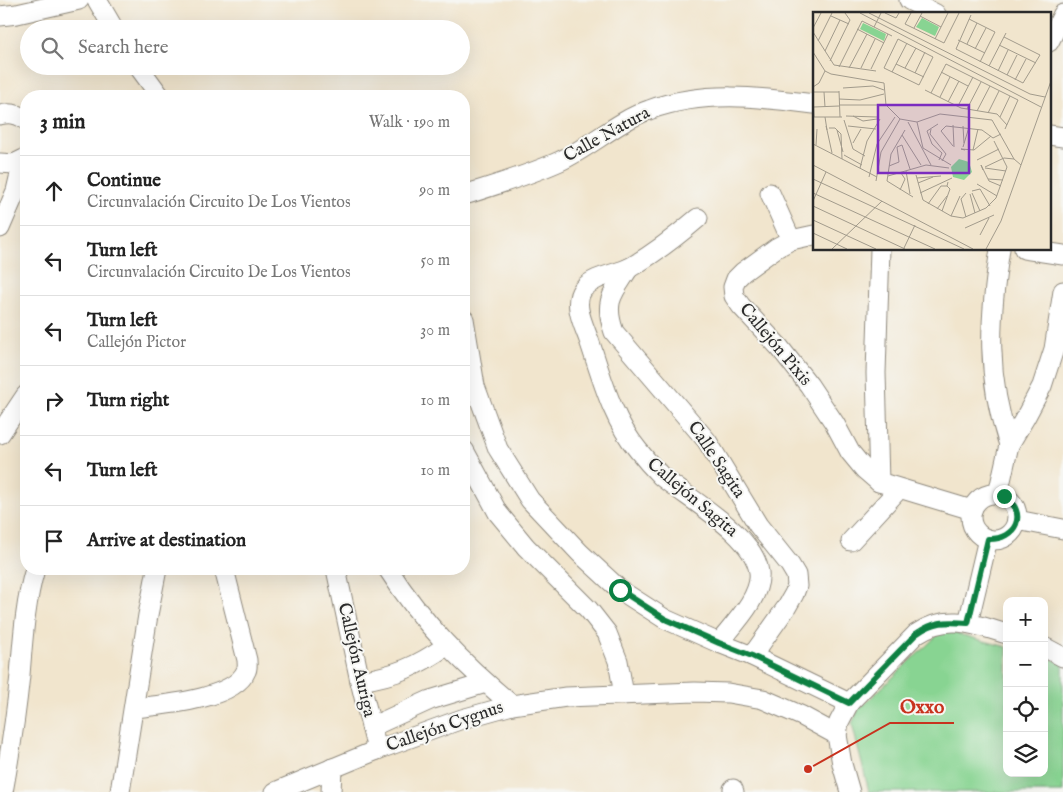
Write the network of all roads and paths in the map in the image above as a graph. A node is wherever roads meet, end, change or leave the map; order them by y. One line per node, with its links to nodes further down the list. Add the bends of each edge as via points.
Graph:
1 (79, 0): 6 (street)
2 (97, 0): 7 (street)
3 (909, 0): 4 (street)
4 (937, 9)
5 (1063, 14): 8 (street)
6 (0, 16)
7 (109, 20)
8 (1050, 40)
9 (1050, 48): 10 (street)
10 (1063, 51)
11 (145, 75): 12 (street)
12 (156, 90)
13 (813, 104): 21 (street, Calle Natura, via 722,96 680,101 648,110 562,160)
14 (0, 115): 15 (street, via 11,113)
15 (20, 116)
16 (1050, 135): 17 (street)
17 (1063, 137)
18 (20, 161): 19 (street)
19 (0, 163)
20 (20, 175): 24 (street)
21 (470, 193)
22 (770, 194): 26 (street)
23 (698, 218): 31 (street, Callejón Sagita)
24 (0, 228)
25 (813, 235): 26 (street, Callejón Pixis)
26 (791, 240): 40 (street, Callejón Pixis, via 743,272 736,280 734,296 809,385 850,452)
27 (880, 250): 40 (street, via 876,373)
28 (1000, 250): 38 (street, via 990,335 995,395)
29 (1030, 250): 30 (street)
30 (1063, 255)
31 (629, 268): 33 (street, Calle Sagita, via 608,306); 34 (street, Callejón Sagita, via 591,283 579,297 582,321)
32 (1063, 291): 38 (street, via 1054,349 1042,386)
33 (614, 332): 34 (street); 45 (street, Calle Sagita, via 707,441)
34 (592, 348): 47 (street, Callejón Sagita, via 608,396 637,448 660,475)
35 (470, 356): 57 (street, via 475,386 498,449 530,500 620,590 665,619)
36 (20, 404): 37 (street)
37 (0, 434)
38 (1009, 445): 42 (street)
39 (470, 461): 64 (street, via 498,512 526,547 589,610 607,633 618,661)
40 (879, 482): 41 (street, Callejón Pixis)
41 (899, 489): 43 (street, Callejón Pixis); 49 (street)
42 (998, 494): 43 (street, via 982,497); 44 (street, via 1010,500)
43 (972, 510): 48 (street, via 974,528)
44 (1017, 520): 46 (street); 48 (street, via 1007,536)
45 (758, 525): 47 (street); 60 (street, Calle Sagita, via 790,565 796,575 797,586 786,608)
46 (1063, 529)
47 (740, 537): 57 (street, Callejón Sagita, via 755,559 758,584 754,596)
48 (988, 539): 55 (street)
49 (851, 541)
50 (33, 575): 72 (street)
51 (157, 575): 67 (street)
52 (226, 575): 67 (street, via 247,660 247,670 242,678 220,692 194,700)
53 (337, 575): 62 (street, Callejón Auriga)
54 (392, 575): 58 (street, via 410,603)
55 (968, 623): 56 (street); 65 (street, via 945,621 916,634)
56 (1003, 633)
57 (719, 643): 60 (street)
58 (446, 646): 62 (street, via 409,669); 63 (street)
59 (1048, 649): 61 (street)
60 (752, 656): 65 (street)
61 (1063, 657)
62 (360, 681): 68 (street, Callejón Auriga)
63 (486, 683): 66 (street); 68 (street, Callejón Cygnus, via 430,700)
64 (624, 695): 66 (street, Callejón Cygnus, via 566,697); 69 (street, Callejón Cygnus, via 695,692 764,699)
65 (849, 703): 69 (street, via 839,722)
66 (512, 705): 70 (street, Callejón Cygnus, via 462,719)
67 (134, 708): 73 (street)
68 (371, 727): 70 (street, Callejón Auriga)
69 (837, 735): 76 (street)
70 (377, 750): 71 (street, Callejón Cygnus)
71 (332, 768): 74 (street, Callejón Cygnus); 75 (street)
72 (2, 792)
73 (120, 792)
74 (275, 792)
75 (331, 792)
76 (850, 792)

